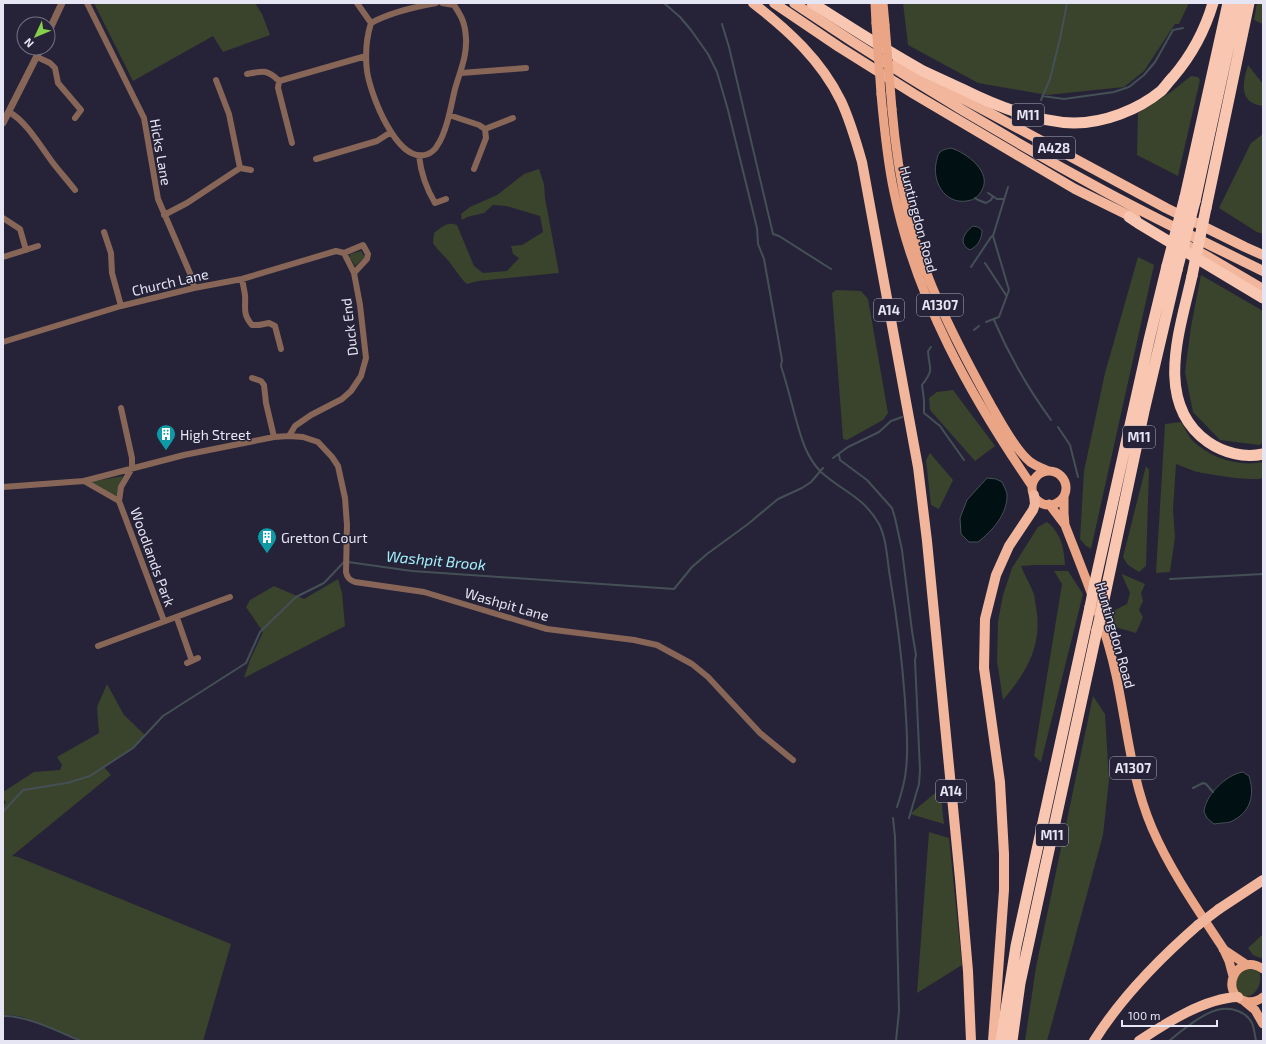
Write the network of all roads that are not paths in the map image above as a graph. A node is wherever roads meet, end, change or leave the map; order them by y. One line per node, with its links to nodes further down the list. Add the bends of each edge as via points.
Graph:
1 (62, 3): 17 (street)
2 (87, 3): 45 (street, Hicks Lane, via 144,118 158,200)
3 (357, 3): 18 (street)
4 (436, 3): 18 (street, via 381,17)
5 (442, 3): 16 (street)
6 (754, 3): 93 (highway, A14, via 790,33 822,69 845,110 862,162 918,467 959,871)
7 (774, 3): 46 (highway, via 914,94 1075,189)
8 (794, 3): 20 (highway)
9 (812, 3): 12 (highway, M11, via 924,71 986,101 1045,119 1074,123 1123,113 1161,90 1193,49)
10 (875, 3): 19 (main road, Huntingdon Road / A1307)
11 (883, 3): 19 (main road, Huntingdon Road / A1307)
12 (1213, 3)
13 (1228, 3): 44 (highway, M11)
14 (1238, 3): 44 (highway, M11)
15 (1249, 3): 69 (highway, bridge, via 1178,341 1174,384 1184,417 1194,431 1219,449 1240,455)
16 (455, 4): 24 (street, via 463,18 466,37 466,54)
17 (56, 16)
18 (371, 23): 21 (street, via 367,36)
19 (880, 24): 71 (main road, Huntingdon Road / A1307, bridge, via 898,164 908,214 932,287 980,384 1013,441 1026,458 1036,466); 74 (main road, Huntingdon Road / A1307, bridge, via 881,94 885,135 894,193 918,275 972,390)
20 (863, 50): 42 (highway); 50 (highway, A428, via 883,56 1166,208)
21 (366, 56): 27 (street); 34 (street, via 372,91 383,120)
22 (37, 57): 28 (street); 30 (street, via 55,68 58,83 80,110)
23 (526, 68): 24 (street)
24 (461, 73): 29 (street)
25 (247, 74): 27 (street, via 264,71 271,73)
26 (216, 80): 38 (street, via 229,114)
27 (279, 81): 35 (street, via 278,88)
28 (9, 112): 32 (street); 41 (street, via 32,133)
29 (449, 114): 33 (street); 36 (street, via 438,146 434,151)
30 (76, 118)
31 (513, 118): 33 (street)
32 (3, 123)
33 (484, 129): 39 (street, via 486,138)
34 (392, 132): 36 (street, via 408,150); 37 (street, via 378,141)
35 (292, 143)
36 (419, 156): 43 (street, via 421,170 435,203)
37 (316, 159)
38 (240, 168): 40 (street); 45 (street)
39 (474, 169)
40 (251, 170)
41 (75, 190)
42 (1105, 192): 50 (highway, A428, via 1126,197 1231,244); 56 (highway)
43 (446, 198)
44 (1190, 199): 55 (highway, M11, bridge)
45 (164, 215): 59 (street, Hicks Lane)
46 (1129, 217): 60 (highway, via 1140,220); 61 (highway)
47 (3, 218): 51 (street, via 20,229)
48 (104, 232): 62 (street, via 112,253 112,273)
49 (38, 246): 51 (street)
50 (1245, 247): 53 (highway, A428)
51 (26, 250): 54 (street)
52 (344, 253): 57 (street, Duck End); 57 (street, Church Lane, via 363,245 368,254); 58 (street, Church Lane, via 336,251)
53 (1263, 255)
54 (3, 257)
55 (1172, 268): 95 (highway, M11, bridge, via 1149,340 1095,582 1016,946); 96 (highway, M11, bridge, via 1098,630 1022,975)
56 (1263, 271)
57 (354, 273): 67 (street, Duck End, via 366,358 361,376 342,399 295,426)
58 (242, 279): 59 (street, Church Lane); 64 (street, via 247,319 252,325 269,323 275,326)
59 (194, 288): 62 (street, Church Lane)
60 (1263, 289)
61 (1263, 298)
62 (121, 306): 63 (street, Church Lane)
63 (3, 342)
64 (281, 349)
65 (252, 378): 68 (street, via 264,385)
66 (121, 408): 70 (street)
67 (289, 436): 68 (street); 84 (street, Washpit Lane, via 318,442 338,466 345,498 346,562 347,576 350,580 424,592 547,628 658,645 692,664 708,677 760,734)
68 (274, 437): 70 (street)
69 (1263, 454)
70 (132, 468): 72 (street); 76 (street, Woodlands Park, via 121,487)
71 (1049, 471): 74 (main road, via 1037,476); 75 (main road, via 1059,474 1064,479)
72 (84, 481): 73 (street); 76 (street, Woodlands Park)
73 (3, 487)
74 (1033, 491): 77 (main road, via 1040,502); 94 (highway, via 1033,510 1009,546 996,575 985,619 984,668 1000,782 1004,854 1004,890)
75 (1064, 496): 77 (main road, via 1058,502); 78 (main road, Huntingdon Road / A1307)
76 (119, 501): 81 (street, Woodlands Park)
77 (1049, 504): 78 (main road, Huntingdon Road / A1307)
78 (1065, 525): 86 (main road, Huntingdon Road / A1307, via 1108,644 1131,757 1152,828 1166,856)
79 (230, 597): 80 (street, Woodlands Park)
80 (177, 618): 81 (street, Woodlands Park); 83 (street)
81 (164, 621): 82 (street, Woodlands Park)
82 (98, 646)
83 (192, 661)
84 (793, 760)
85 (1263, 880): 97 (highway, bridge, via 1219,909 1170,950 1132,990)
86 (1223, 948): 87 (main road, Huntingdon Road / A1307); 89 (main road, Huntingdon Road / A1307)
87 (1247, 965): 88 (main road, via 1253,964); 89 (main road, via 1236,970)
88 (1263, 969)
89 (1233, 976): 91 (main road, Huntingdon Road, via 1232,987)
90 (1263, 997): 91 (main road, via 1250,1002)
91 (1241, 999): 92 (main road, via 1255,1010); 98 (highway, via 1226,997 1203,1005)
92 (1263, 1024)
93 (971, 1041)
94 (993, 1041)
95 (1001, 1041)
96 (1012, 1041)
97 (1094, 1041)
98 (1139, 1041)

